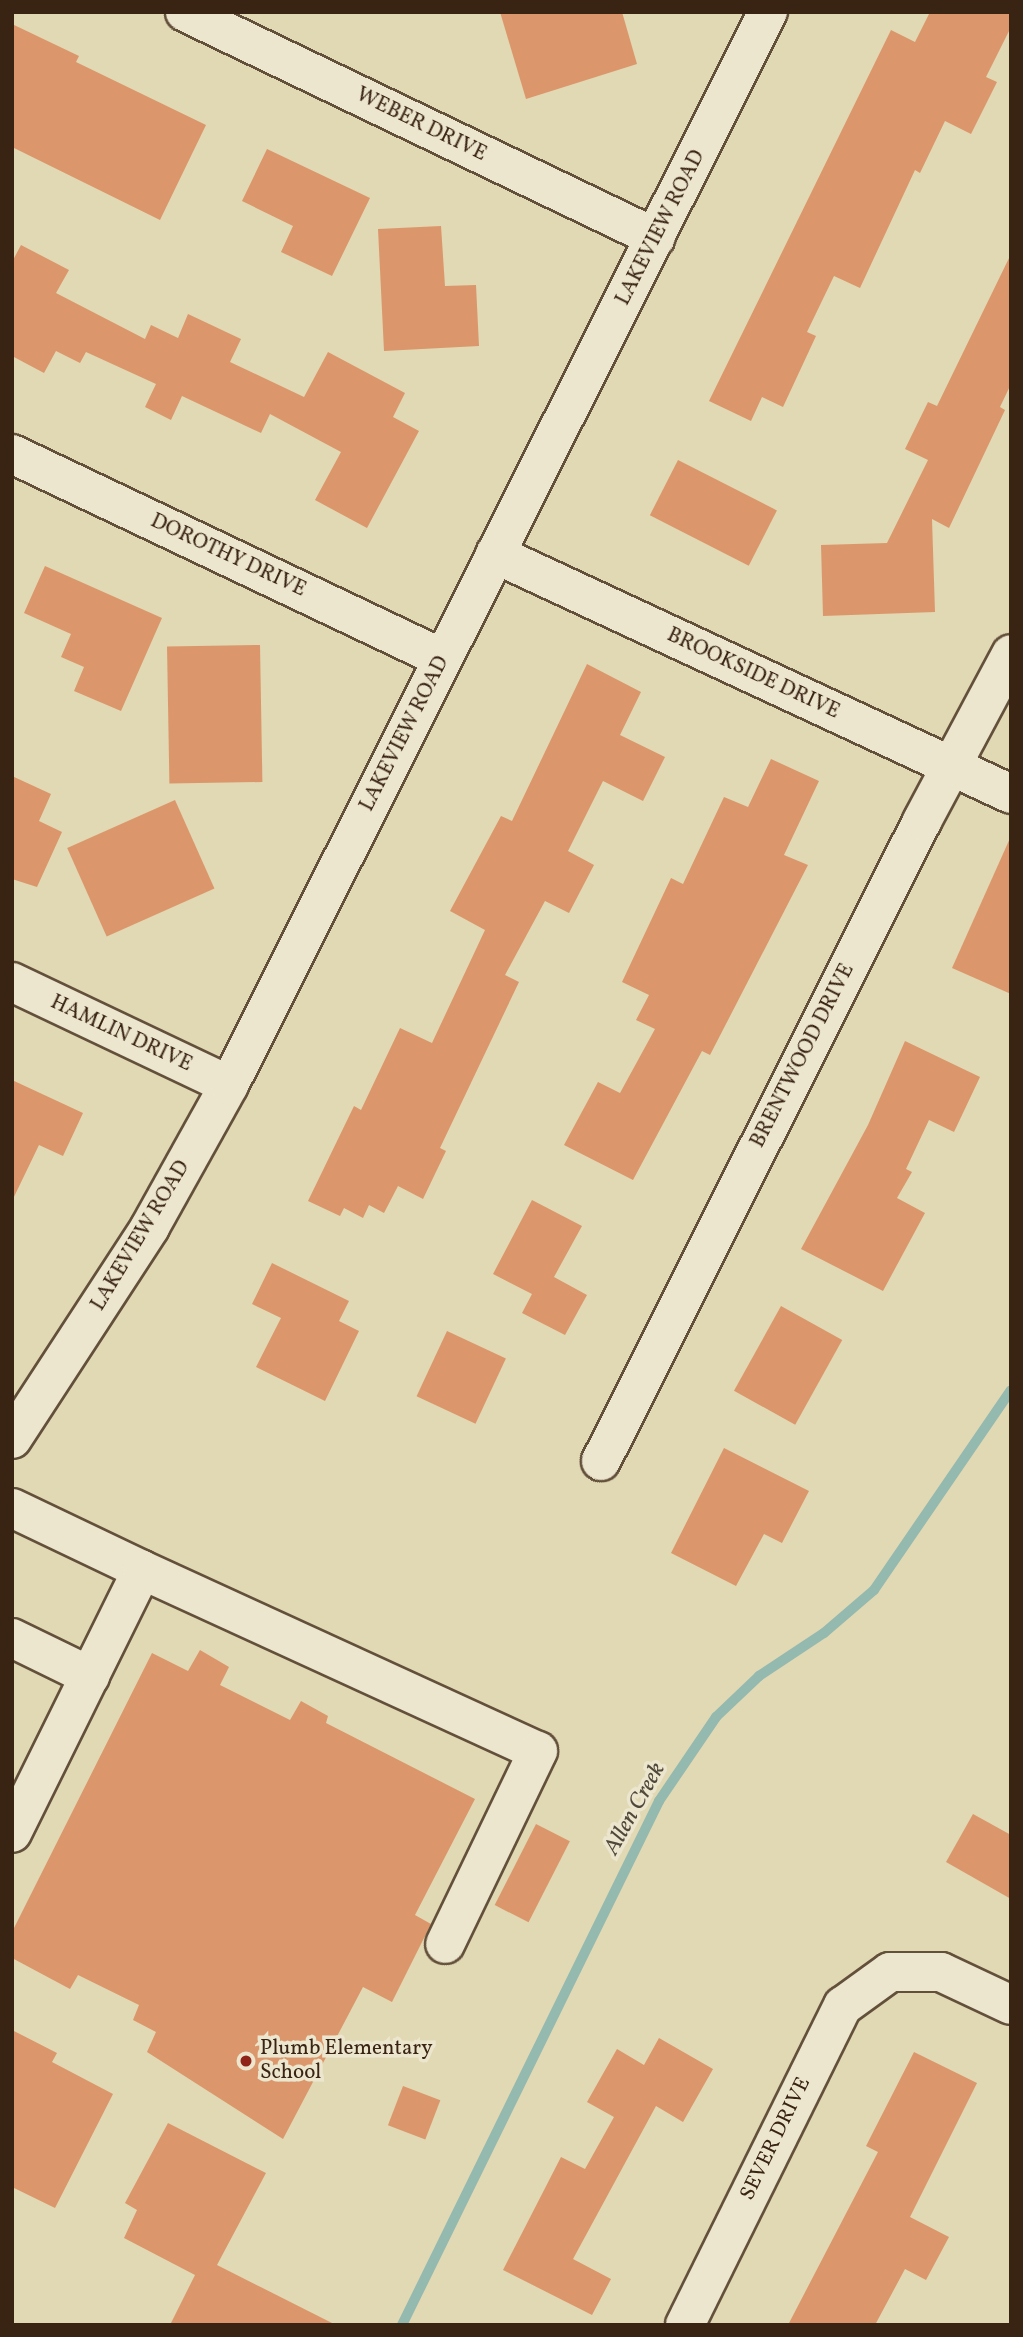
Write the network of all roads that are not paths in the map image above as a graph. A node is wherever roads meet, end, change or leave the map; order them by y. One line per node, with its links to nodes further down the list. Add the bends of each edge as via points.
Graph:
1 (185, 12): 3 (street, WEBER DRIVE)
2 (768, 12): 3 (street, LAKEVIEW ROAD)
3 (656, 238): 5 (street, LAKEVIEW ROAD)
4 (12, 454): 7 (street, DOROTHY DRIVE)
5 (495, 554): 7 (street, LAKEVIEW ROAD); 8 (street, BROOKSIDE DRIVE)
6 (1011, 654): 8 (street, BRENTWOOD DRIVE)
7 (443, 659): 11 (street, LAKEVIEW ROAD)
8 (951, 766): 9 (street, BROOKSIDE DRIVE); 13 (street, BRENTWOOD DRIVE)
9 (1011, 794)
10 (12, 982): 11 (street, HAMLIN DRIVE)
11 (229, 1085): 12 (street, LAKEVIEW ROAD, via 149,1227)
12 (12, 1439)
13 (601, 1461)
14 (12, 1508): 15 (street)
15 (142, 1570): 17 (street); 19 (street, via 538,1751)
16 (12, 1638): 17 (street)
17 (90, 1676): 18 (street)
18 (12, 1833)
19 (445, 1944)
20 (1011, 2006): 21 (street, SEVER DRIVE, via 942,1972 890,1972 843,2006)
21 (685, 2325)

